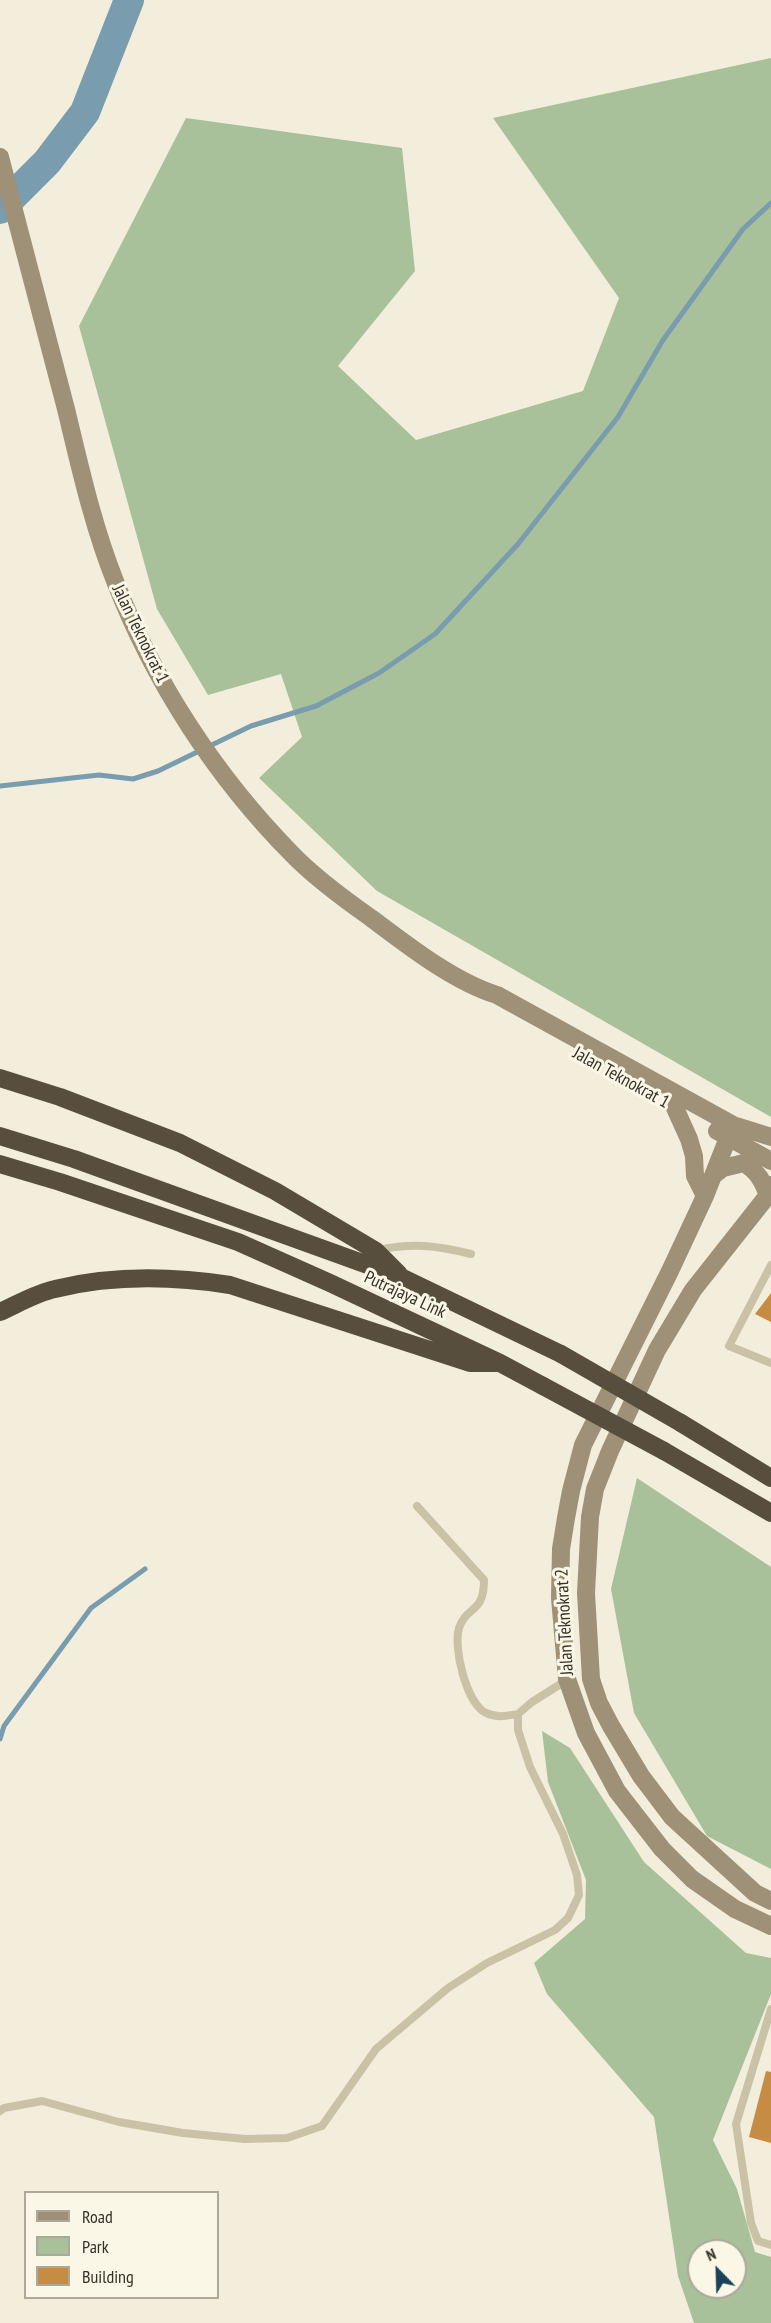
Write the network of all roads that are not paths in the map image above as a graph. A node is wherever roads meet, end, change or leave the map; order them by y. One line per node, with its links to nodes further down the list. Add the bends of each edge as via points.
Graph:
1 (0, 157): 2 (main road, Jalan Teknokrat 1, via 91,509 114,581 174,703 230,784 293,855 349,903)
2 (477, 989): 4 (main road, Jalan Teknokrat 1, via 489,1005); 5 (main road, Jalan Teknokrat 1, via 497,995)
3 (0, 1078): 13 (highway, via 180,1143 275,1191)
4 (675, 1108): 5 (main road, Jalan Teknokrat 1); 11 (main road, via 689,1139 695,1176)
5 (730, 1131): 7 (main road, Jalan Teknokrat 1); 8 (main road, Jalan Teknokrat 1); 10 (main road, Jalan Teknokrat 2)
6 (0, 1136): 16 (highway, Putrajaya Link)
7 (771, 1137)
8 (771, 1161)
9 (0, 1164): 18 (highway, Putrajaya Link, via 238,1242)
10 (714, 1175): 11 (main road, Jalan Teknokrat 2); 12 (main road, via 723,1168 744,1163 755,1170)
11 (705, 1196): 23 (main road, Jalan Teknokrat 2, via 583,1445 561,1549 560,1598)
12 (770, 1197): 25 (main road, Jalan Teknokrat 2, via 693,1290 657,1350 603,1470 590,1517 588,1614 591,1679 611,1726 640,1776 672,1817 755,1893)
13 (376, 1251): 14 (lane, via 425,1245); 16 (highway)
14 (471, 1254)
15 (771, 1265): 19 (lane, via 729,1346)
16 (401, 1277): 20 (highway, Putrajaya Link, bridge, via 561,1354)
17 (0, 1312): 18 (highway, via 54,1289 142,1279 201,1280 230,1285 470,1363)
18 (500, 1363): 22 (highway, Putrajaya Link, bridge)
19 (771, 1363)
20 (771, 1478)
21 (417, 1506): 24 (lane, via 484,1580 479,1605 458,1630 462,1674 470,1694 484,1712 498,1717)
22 (771, 1513)
23 (567, 1679): 24 (lane); 26 (main road, Jalan Teknokrat 2, via 586,1733 617,1791 662,1849 692,1879 735,1909)
24 (518, 1714): 28 (lane, via 518,1730 530,1767 563,1834 578,1875 579,1895 568,1918 555,1930 486,1963 448,1988 376,2049 322,2126 287,2138 245,2139 119,2122 42,2101)
25 (771, 1901)
26 (771, 1926)
27 (771, 2009): 29 (lane, via 736,2124 751,2223 758,2241)
28 (0, 2111)
29 (771, 2245)

